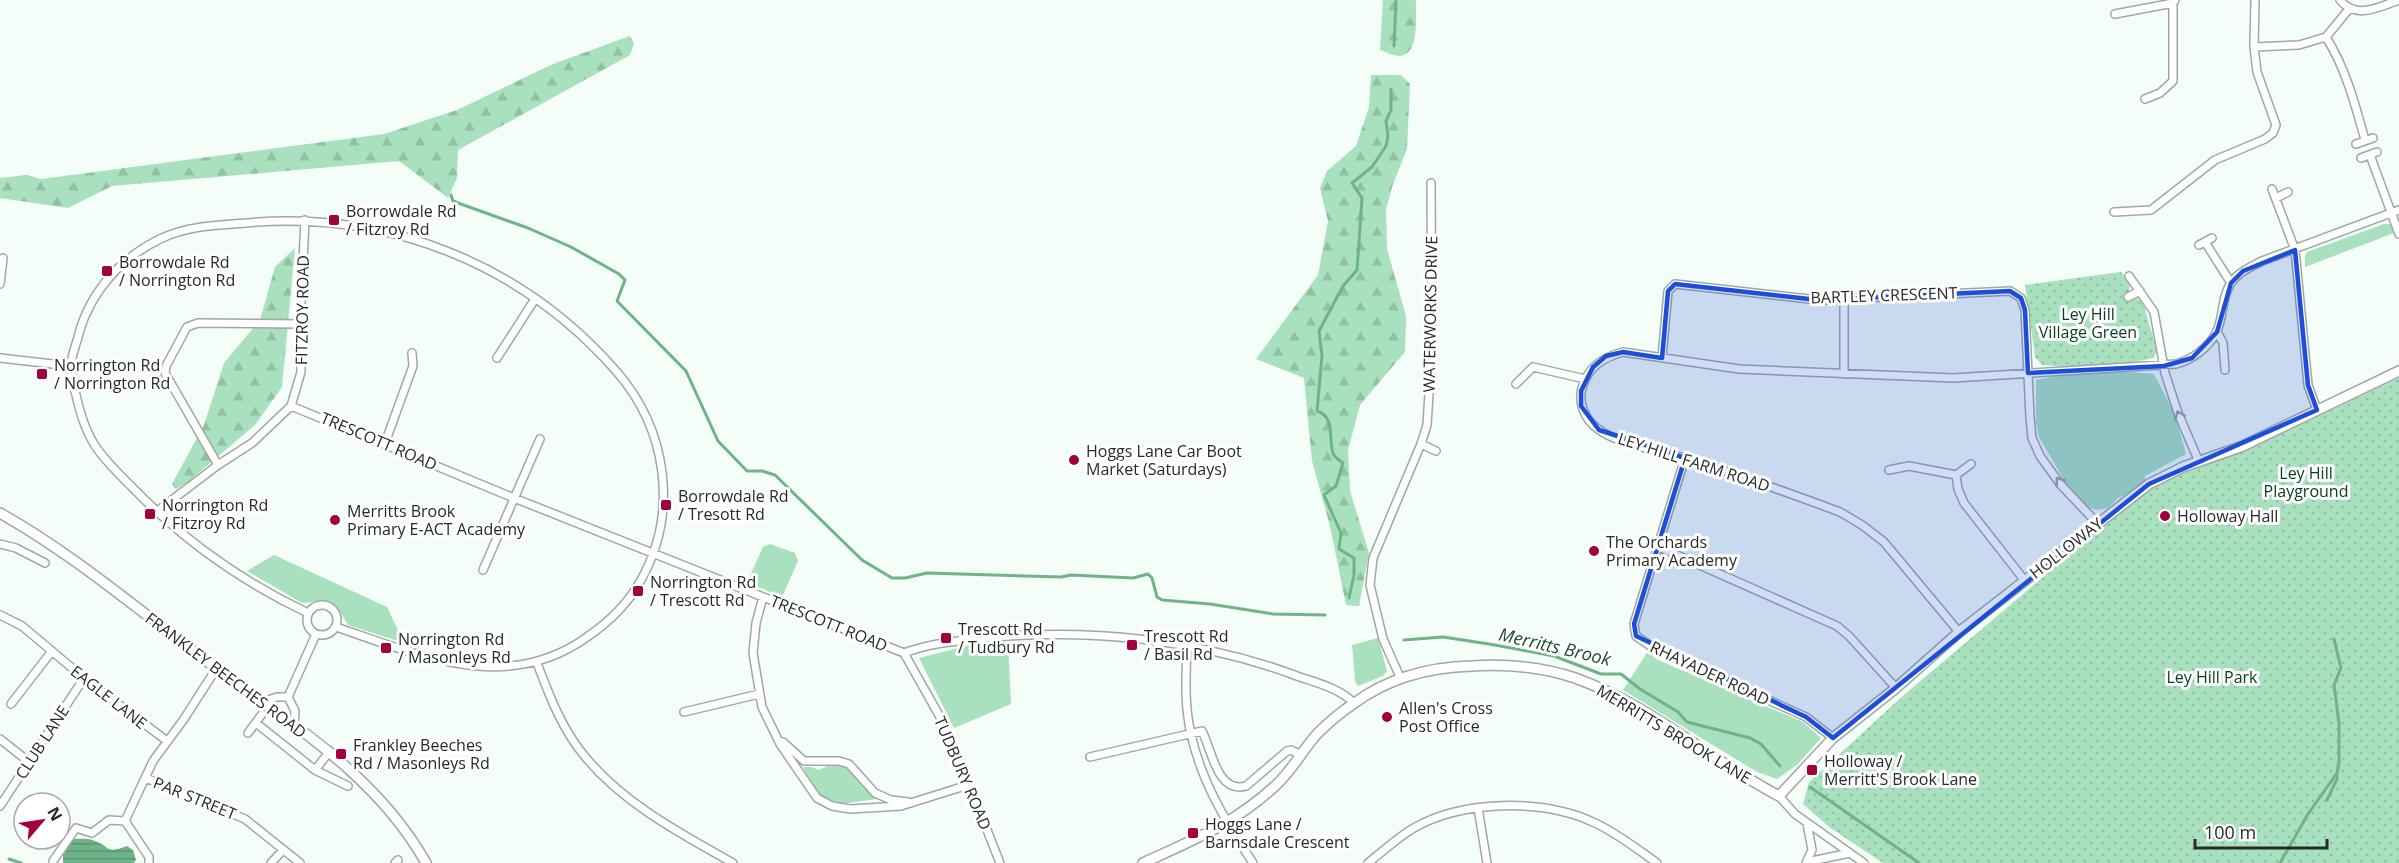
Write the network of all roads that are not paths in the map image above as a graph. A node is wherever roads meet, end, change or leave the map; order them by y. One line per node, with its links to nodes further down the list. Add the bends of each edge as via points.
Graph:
1 (2256, 0): 8 (street)
2 (2340, 0): 5 (street)
3 (2399, 0): 5 (street, via 2367,11)
4 (2174, 2): 6 (street); 9 (street, via 2173,81 2160,93)
5 (2349, 9): 7 (street)
6 (2115, 14)
7 (2326, 37): 8 (street, via 2299,45); 10 (street, via 2348,81 2369,139)
8 (2254, 47): 17 (street, via 2276,125 2273,132 2215,160 2151,210)
9 (2145, 99)
10 (2356, 144)
11 (2361, 158): 18 (street, via 2373,153)
12 (1431, 183): 49 (street, WATERWORKS DRIVE, via 1432,347 1428,424)
13 (2272, 189): 15 (street)
14 (2288, 192): 15 (street)
15 (2276, 198): 22 (street)
16 (2399, 210): 18 (street)
17 (2114, 212)
18 (2390, 214): 20 (street); 22 (street)
19 (305, 220): 29 (street, via 380,229 439,247 505,279); 31 (street, FITZROY ROAD); 37 (street, via 204,226 162,238 137,252 105,281 93,299)
20 (2399, 234)
21 (2205, 242): 25 (street)
22 (2295, 250): 25 (street, via 2243,271); 46 (street, via 2308,385)
23 (3, 258): 26 (street)
24 (2129, 276): 27 (street)
25 (2230, 283): 32 (street)
26 (0, 284)
27 (2140, 291): 28 (street); 38 (street, via 2154,312)
28 (2128, 297)
29 (535, 299): 35 (street); 63 (street, via 584,336 643,406 662,466 662,526)
30 (1844, 299): 36 (street, BARTLEY CRESCENT, via 1818,300 1675,284 1668,291); 41 (street, BARTLEY CRESCENT, via 2010,291 2021,298 2025,310); 42 (street)
31 (300, 324): 45 (street, FITZROY ROAD, via 301,372); 54 (street, via 198,322 187,327 165,373)
32 (2217, 332): 38 (street, via 2192,358); 39 (street, via 2223,343)
33 (412, 353): 48 (street, via 413,366)
34 (0, 358): 37 (street)
35 (497, 358)
36 (1662, 358): 42 (street, via 1739,369); 43 (street, via 1623,352 1606,356)
37 (70, 366): 58 (street, via 80,412 95,446)
38 (2164, 366): 41 (street); 52 (street, one-way to 38)
39 (2225, 370)
40 (2399, 371): 46 (street, HOLLOWAY)
41 (2028, 373): 42 (street, via 1953,378); 60 (street, one-way to 41, via 2040,456 2032,438)
42 (1844, 374)
43 (1585, 379): 44 (street, via 1533,367); 51 (street, LEY HILL FARM ROAD, via 1581,406 1599,430)
44 (1516, 384)
45 (291, 405): 48 (street, TRESCOTT ROAD); 54 (street, FITZROY ROAD, via 252,442)
46 (2317, 410): 52 (street, HOLLOWAY, via 2243,446)
47 (540, 439): 57 (street)
48 (385, 444): 57 (street, TRESCOTT ROAD)
49 (1421, 444): 50 (street); 78 (street, WATERWORKS DRIVE, via 1374,558 1370,585 1383,639)
50 (1436, 451)
51 (1685, 458): 62 (street); 71 (street, LEY HILL FARM ROAD, via 1840,512 1862,525 1884,542)
52 (2199, 462): 60 (street, HOLLOWAY, via 2149,484)
53 (1971, 464): 56 (street)
54 (218, 465): 58 (street, FITZROY ROAD)
55 (1889, 470): 56 (street, via 1909,466)
56 (1956, 474): 66 (street, via 1964,503)
57 (514, 498): 63 (street, TRESCOTT ROAD); 65 (street)
58 (156, 512): 68 (street, via 219,561)
59 (0, 513): 77 (street, FRANKLEY BEECHES ROAD, via 58,549)
60 (2098, 524): 66 (street, HOLLOWAY)
61 (0, 544): 64 (street)
62 (1659, 547): 80 (street, via 1836,626 1850,636); 92 (street, RHAYADER ROAD, via 1634,624 1636,636 1655,649 1806,717)
63 (655, 554): 67 (street, TRESCOTT ROAD); 76 (street, via 621,609 580,643)
64 (45, 563)
65 (483, 570)
66 (2025, 581): 71 (street, HOLLOWAY)
67 (763, 597): 75 (street, TRESCOTT ROAD); 81 (street, via 753,653)
68 (308, 613): 70 (street, via 316,605 331,607 337,618); 72 (street, via 308,625)
69 (0, 615): 74 (street, EAGLE LANE, via 22,626)
70 (336, 627): 72 (street, via 328,633); 76 (street, via 418,654 480,668)
71 (1959, 632): 80 (street, HOLLOWAY)
72 (316, 634): 82 (street)
73 (1187, 646): 75 (street, TRESCOTT ROAD, via 1106,635 1008,636 936,643); 84 (street, TRESCOTT ROAD, via 1273,667 1345,694); 91 (street, via 1185,685)
74 (52, 651): 79 (street, EAGLE LANE); 85 (street)
75 (904, 653): 102 (street, TUDBURY ROAD, via 949,733)
76 (537, 663): 114 (street, via 562,722 601,774 648,812)
77 (216, 669): 83 (street, FRANKLEY BEECHES ROAD); 95 (street)
78 (1400, 677): 84 (street, MERRITTS BROOK LANE); 104 (street, MERRITTS BROOK LANE, via 1451,666 1490,665 1574,677 1627,703)
79 (84, 678): 95 (street, EAGLE LANE); 99 (street, CLUB LANE)
80 (1896, 688): 92 (street, HOLLOWAY)
81 (759, 694): 86 (street); 94 (street)
82 (288, 697): 83 (street); 89 (street, via 295,711)
83 (262, 702): 89 (street, FRANKLEY BEECHES ROAD)
84 (1354, 703): 97 (street, MERRITTS BROOK LANE, via 1319,732)
85 (11, 704)
86 (684, 712)
87 (262, 714): 88 (street)
88 (256, 723): 90 (street); 100 (street)
89 (294, 726): 96 (street, FRANKLEY BEECHES ROAD)
90 (248, 733)
91 (1190, 733): 97 (street, via 1202,731 1221,776 1228,785 1239,788 1287,751); 98 (street); 109 (street, via 1206,780)
92 (1833, 738): 104 (street, HOLLOWAY)
93 (0, 739): 99 (street)
94 (779, 739): 105 (street, via 804,761 849,764 875,793); 105 (street, via 817,798 831,806)
95 (167, 741): 101 (street)
96 (330, 751): 100 (street); 119 (street, FRANKLEY BEECHES ROAD, via 398,819)
97 (1301, 755): 109 (street, MERRITTS BROOK LANE, via 1277,784)
98 (1090, 757)
99 (29, 762): 106 (street, CLUB LANE)
100 (315, 770): 103 (street)
101 (146, 778): 108 (street); 111 (street, PAR STREET, via 235,814)
102 (968, 785): 105 (street); 121 (street, TUDBURY ROAD)
103 (348, 786)
104 (1779, 796): 110 (street, MERRITTS BROOK LANE)
105 (911, 803)
106 (0, 806)
107 (1478, 808): 124 (street, via 1461,810 1411,829); 125 (street); 126 (street, via 1520,805 1593,821)
108 (125, 821): 113 (street, via 109,820 92,833 76,828); 116 (street)
109 (1228, 823): 122 (street, MERRITTS BROOK LANE); 123 (street)
110 (1807, 823): 112 (street, MERRITTS BROOK LANE); 115 (street, via 1812,850)
111 (283, 849): 117 (street); 118 (street, PAR STREET)
112 (1850, 853): 115 (street); 127 (street, MERRITTS BROOK LANE)
113 (53, 861)
114 (722, 861): 120 (street)
115 (1807, 862)
116 (149, 863)
117 (271, 863)
118 (300, 863)
119 (426, 863)
120 (733, 863)
121 (1000, 863)
122 (1143, 863)
123 (1253, 863)
124 (1368, 863)
125 (1487, 863)
126 (1657, 863)
127 (1864, 863)

